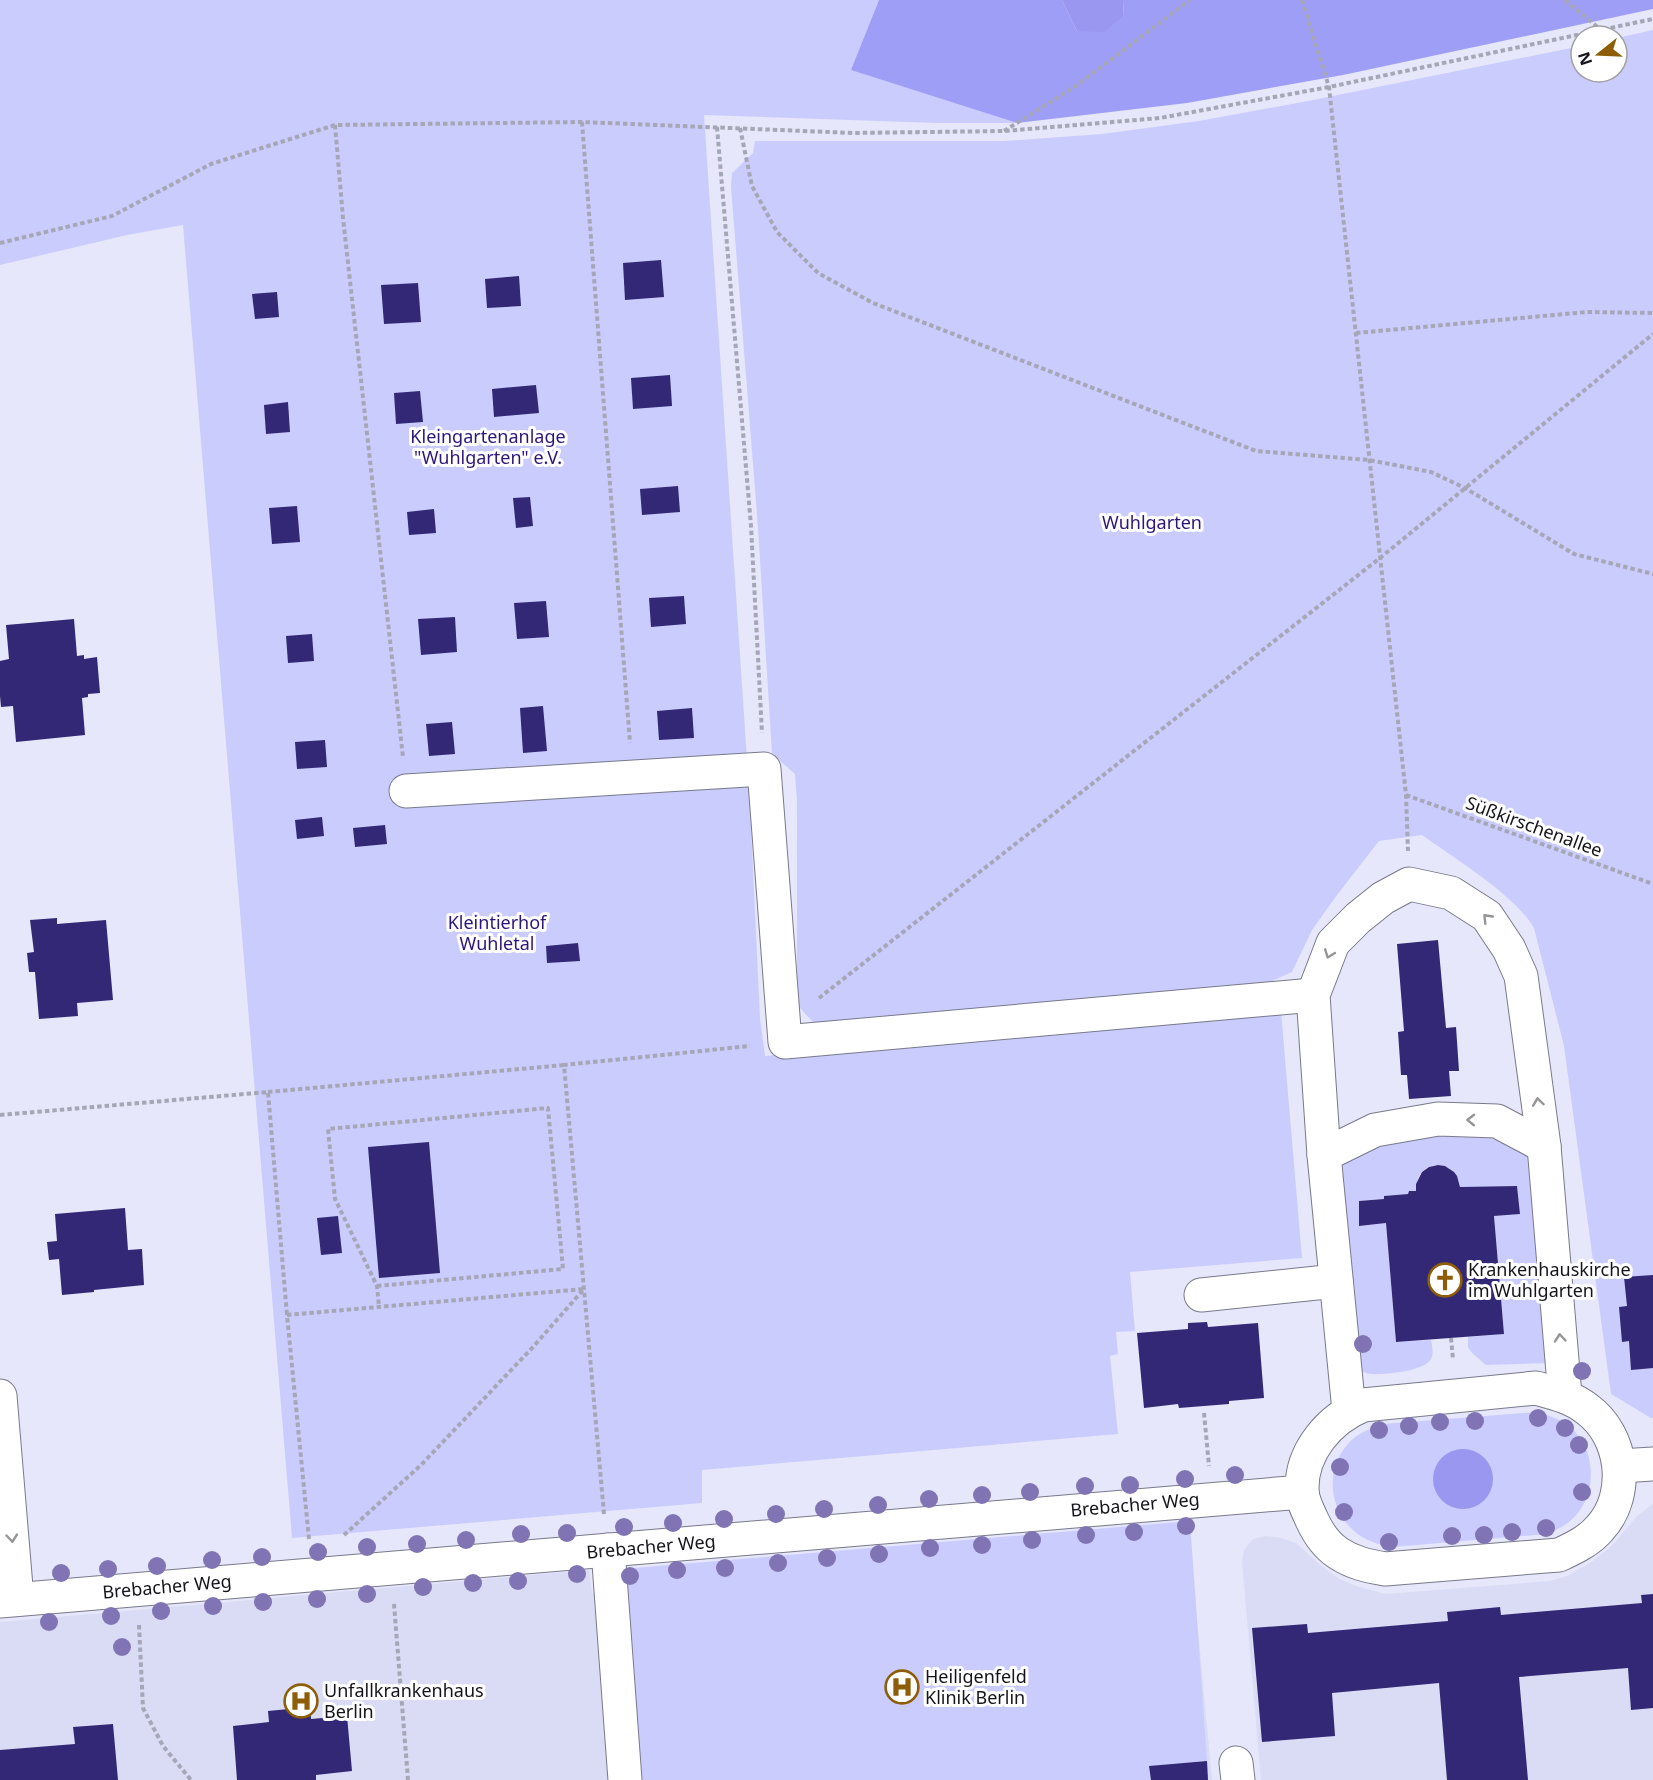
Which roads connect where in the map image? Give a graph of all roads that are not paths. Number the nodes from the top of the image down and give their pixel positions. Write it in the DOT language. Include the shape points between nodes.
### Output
graph roads {
  1 [pos="406,791"];
  2 [pos="1313,995"];
  3 [pos="1544,1146"];
  4 [pos="1324,1155"];
  5 [pos="1336,1281"];
  6 [pos="1201,1295"];
  7 [pos="0,1396"];
  8 [pos="1565,1396"];
  9 [pos="1349,1411"];
  10 [pos="1653,1464"];
  11 [pos="1620,1466"];
  12 [pos="1302,1491"];
  13 [pos="608,1550"];
  14 [pos="9,1600"];
  15 [pos="625,1780"];
  1 -- 2 [label="lane" via="764,769 785,1042"];
  3 -- 2 [label="lane, one-way" via="1521,976 1487,916 1451,893 1409,884 1383,898 1333,943"];
  2 -- 4 [label="lane"];
  3 -- 4 [label="lane, one-way" via="1497,1121 1438,1119 1375,1130"];
  8 -- 3 [label="lane, one-way"];
  4 -- 5 [label="lane"];
  5 -- 6 [label="lane"];
  5 -- 9 [label="lane"];
  7 -- 14 [label="lane, one-way"];
  8 -- 9 [label="lane" via="1536,1388 1363,1405"];
  8 -- 11 [label="lane" via="1588,1409 1605,1428"];
  9 -- 12 [label="lane" via="1321,1435 1308,1458"];
  10 -- 11 [label="lane"];
  11 -- 12 [label="lane" via="1614,1504 1602,1527 1582,1544 1558,1555 1385,1569 1359,1564 1336,1552 1318,1533"];
  12 -- 13 [label="lane, Brebacher Weg"];
  13 -- 14 [label="lane, Brebacher Weg"];
  13 -- 15 [label="lane"];
}
